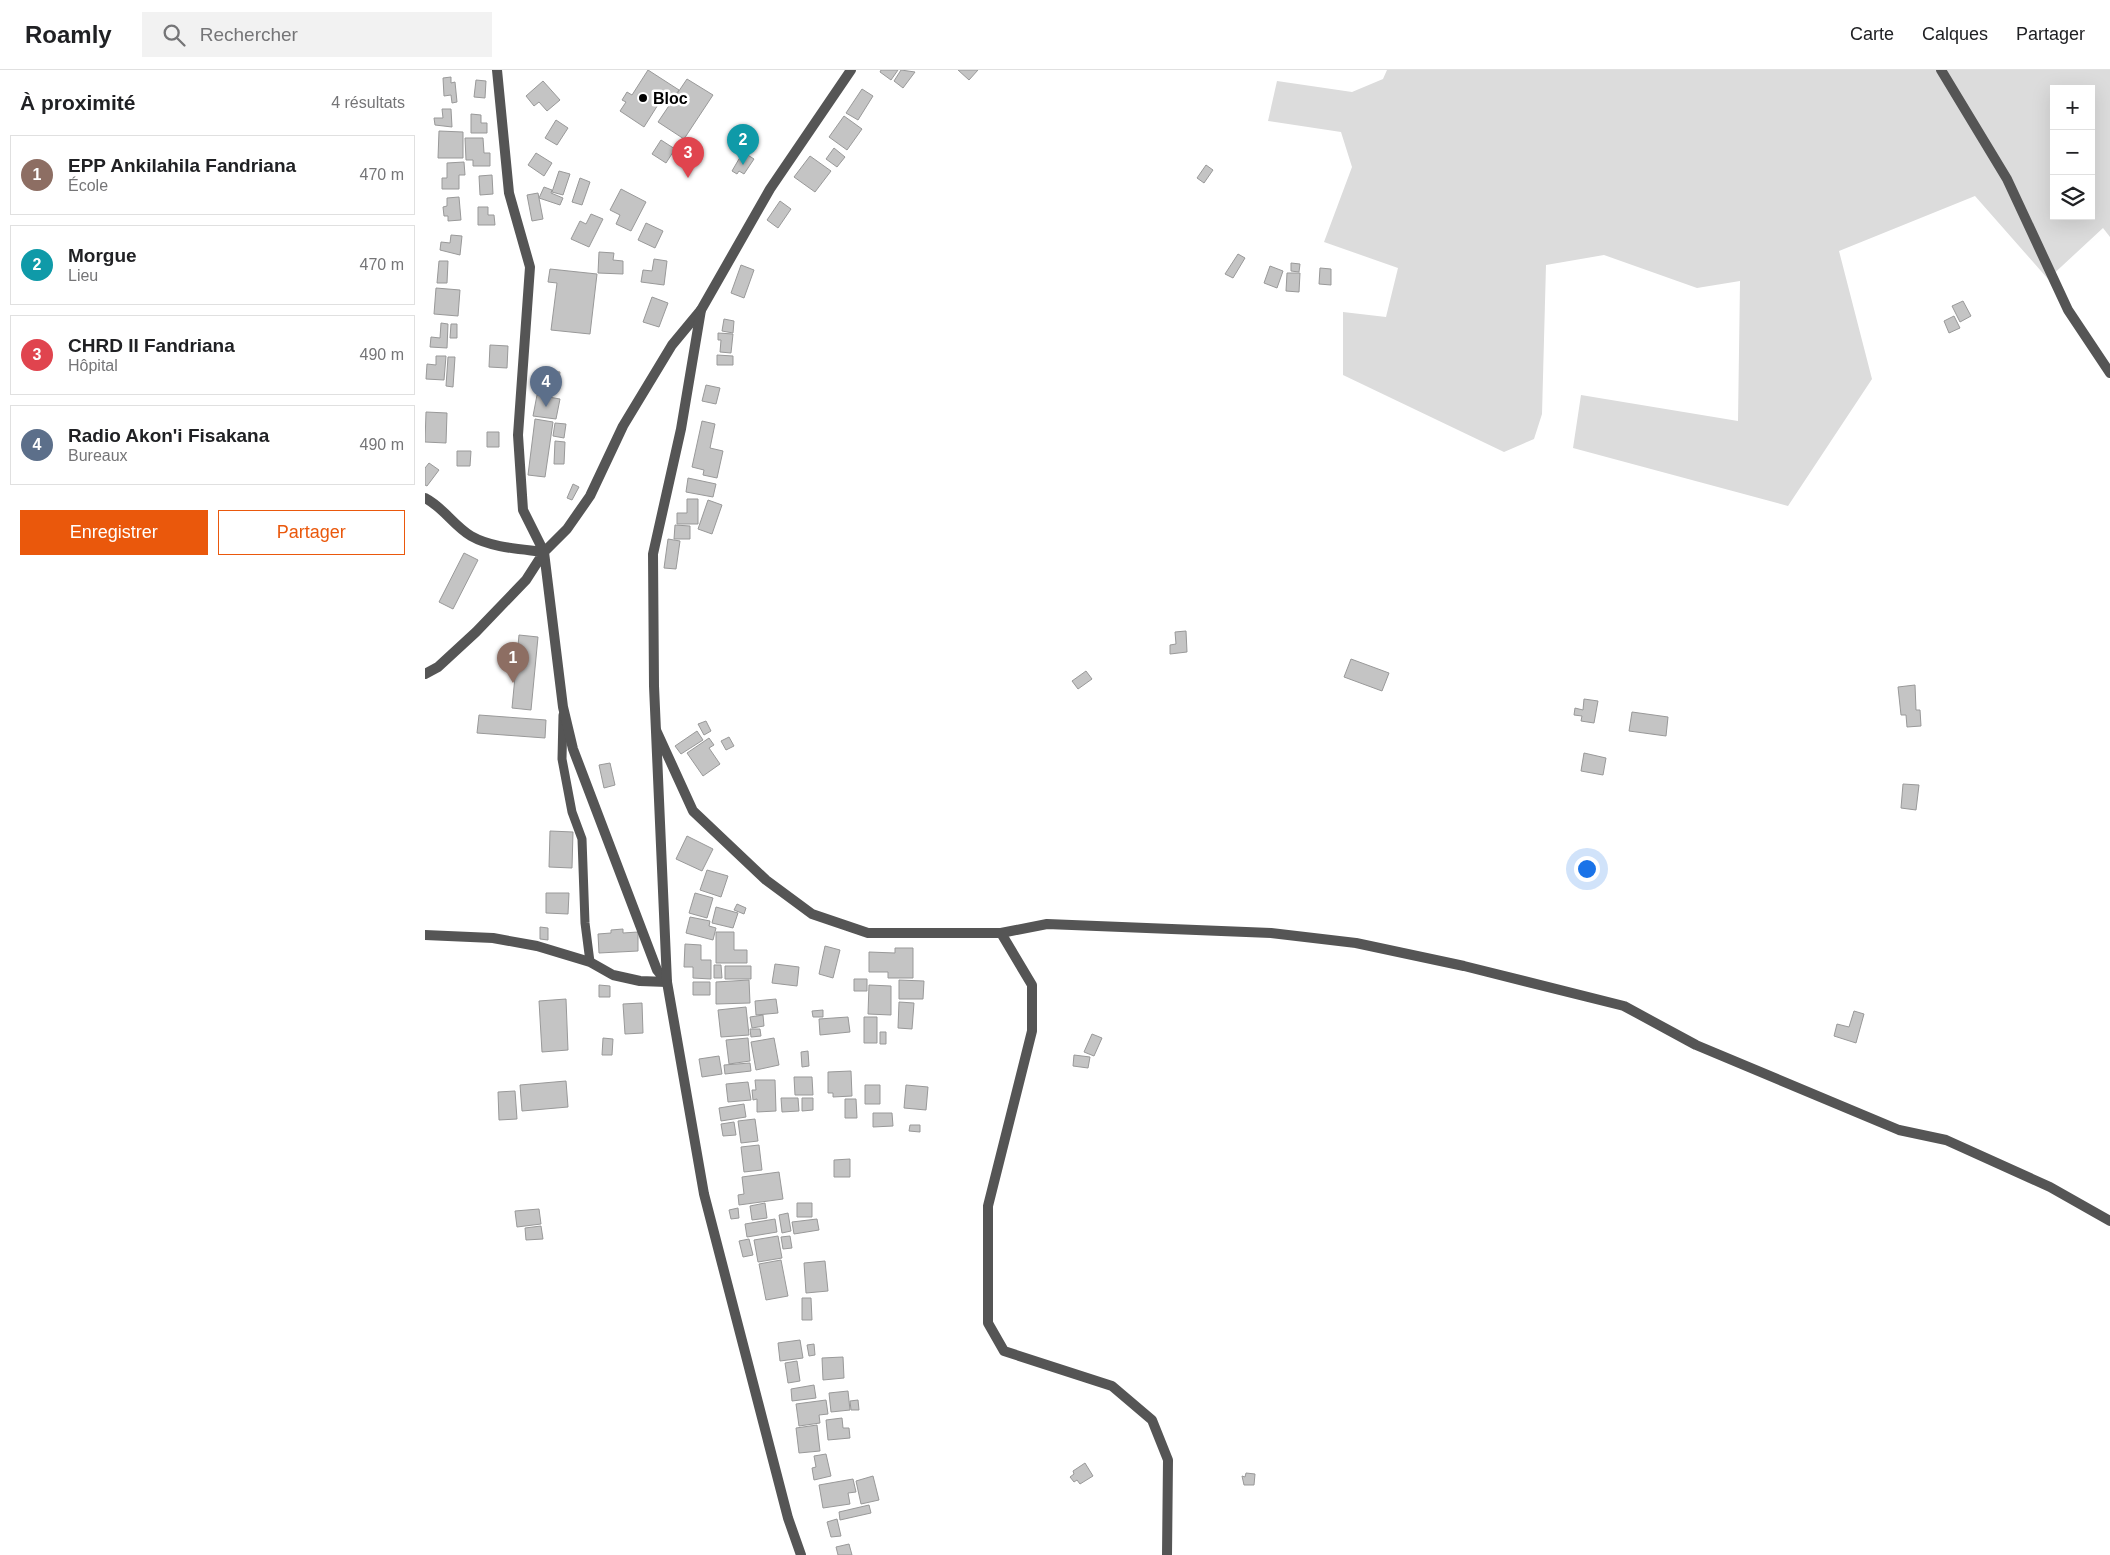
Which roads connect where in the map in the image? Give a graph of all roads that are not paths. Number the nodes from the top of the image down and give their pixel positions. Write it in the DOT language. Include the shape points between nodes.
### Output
graph roads {
  1 [pos="497,70"];
  2 [pos="851,70"];
  3 [pos="1941,70"];
  4 [pos="701,310"];
  5 [pos="2110,373"];
  6 [pos="425,498"];
  7 [pos="544,552"];
  8 [pos="425,674"];
  9 [pos="563,707"];
  10 [pos="656,730"];
  11 [pos="1001,933"];
  12 [pos="425,935"];
  13 [pos="589,962"];
  14 [pos="667,982"];
  15 [pos="2110,1221"];
  16 [pos="801,1555"];
  17 [pos="1167,1555"];
  1 -- 7 [label="street" via="509,193 529,267 518,435 523,510"];
  2 -- 4 [label="street" via="770,189"];
  3 -- 5 [label="street" via="2007,179 2068,310"];
  4 -- 7 [label="street" via="672,345 623,426 591,496 567,529"];
  4 -- 10 [label="street" via="681,429 653,554"];
  6 -- 7 [label="street" via="470,535 490,543"];
  7 -- 8 [label="street" via="526,580 476,632 438,667"];
  7 -- 9 [label="street"];
  9 -- 13 [label="lane" via="562,759 572,812 581,839"];
  9 -- 14 [label="street" via="573,748 657,970"];
  10 -- 11 [label="street" via="693,811 766,880 812,914 868,933"];
  10 -- 14 [label="street"];
  11 -- 15 [label="street" via="1047,924 1271,933 1346,942 1464,966 1624,1006 1696,1045 1899,1130 1947,1140 2049,1187"];
  11 -- 17 [label="street" via="1032,985 1032,1031 988,1206 988,1323 1004,1351 1112,1386 1152,1420 1168,1460"];
  12 -- 13 [label="street" via="493,938 537,946"];
  13 -- 14 [label="street" via="613,975"];
  14 -- 16 [label="street" via="704,1194 788,1518"];
}
